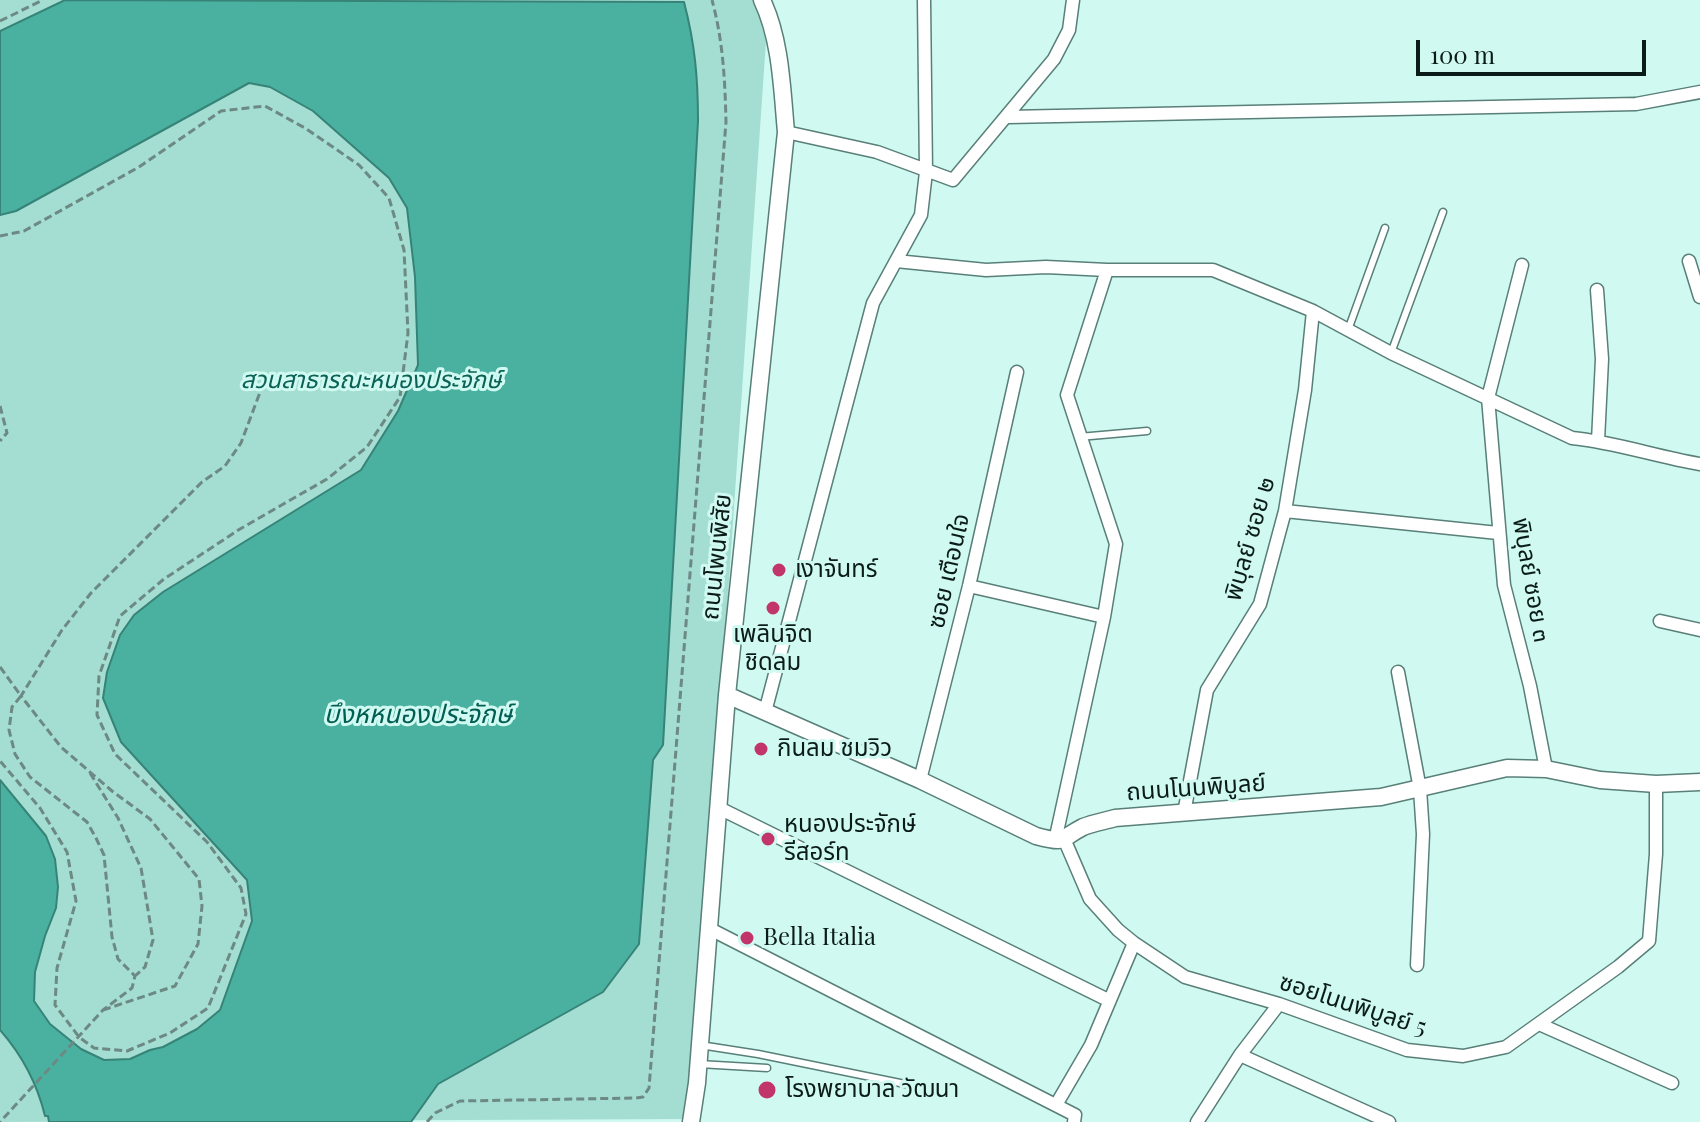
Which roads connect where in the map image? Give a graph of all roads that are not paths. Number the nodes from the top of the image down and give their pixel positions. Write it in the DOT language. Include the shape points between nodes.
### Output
graph roads {
  1 [pos="762,0"];
  2 [pos="924,0"];
  3 [pos="1073,0"];
  4 [pos="1700,92"];
  5 [pos="1008,117"];
  6 [pos="786,132"];
  7 [pos="926,172"];
  8 [pos="1443,212"];
  9 [pos="1385,228"];
  10 [pos="896,261"];
  11 [pos="1689,261"];
  12 [pos="1522,265"];
  13 [pos="1107,270"];
  14 [pos="1597,290"];
  15 [pos="1700,297"];
  16 [pos="1313,311"];
  17 [pos="1348,330"];
  18 [pos="1391,353"];
  19 [pos="1017,372"];
  20 [pos="1488,398"];
  21 [pos="1147,431"];
  22 [pos="1079,437"];
  23 [pos="1598,441"];
  24 [pos="1700,464"];
  25 [pos="1285,511"];
  26 [pos="1498,533"];
  27 [pos="969,586"];
  28 [pos="1104,617"];
  29 [pos="1660,621"];
  30 [pos="1700,630"];
  31 [pos="1398,672"];
  32 [pos="727,695"];
  33 [pos="765,712"];
  34 [pos="1546,769"];
  35 [pos="920,780"];
  36 [pos="1700,782"];
  37 [pos="1656,784"];
  38 [pos="1420,789"];
  39 [pos="719,808"];
  40 [pos="1184,813"];
  41 [pos="1060,841"];
  42 [pos="710,929"];
  43 [pos="1134,943"];
  44 [pos="1417,965"];
  45 [pos="1108,1000"];
  46 [pos="1279,1004"];
  47 [pos="1539,1024"];
  48 [pos="700,1045"];
  49 [pos="1240,1055"];
  50 [pos="699,1064"];
  51 [pos="767,1068"];
  52 [pos="1672,1083"];
  53 [pos="905,1084"];
  54 [pos="1056,1105"];
  55 [pos="1364,1117"];
  56 [pos="691,1122"];
  57 [pos="1074,1122"];
  58 [pos="1197,1122"];
  59 [pos="1389,1122"];
  1 -- 6 [label="street, ถนนโพนพิสัย" via="779,67"];
  2 -- 7 [label="street"];
  3 -- 5 [label="street" via="1069,30 1054,59"];
  4 -- 5 [label="street" via="1636,104"];
  5 -- 7 [label="street" via="953,180"];
  6 -- 7 [label="street" via="877,152"];
  6 -- 32 [label="street, ถนนโพนพิสัย"];
  7 -- 10 [label="street" via="921,215"];
  8 -- 18 [label="lane"];
  9 -- 17 [label="lane"];
  10 -- 13 [label="street" via="986,270"];
  10 -- 33 [label="street" via="873,303"];
  11 -- 15 [label="street"];
  12 -- 20 [label="street, พิบุลย์ ซอย ๓"];
  13 -- 16 [label="street" via="1213,270"];
  13 -- 22 [label="street" via="1067,395"];
  14 -- 23 [label="street" via="1602,359"];
  16 -- 17 [label="street"];
  16 -- 25 [label="street, พิบุลย์ ซอย ๒"];
  17 -- 18 [label="street"];
  18 -- 20 [label="street"];
  19 -- 27 [label="street, ซอย เตือนใจ"];
  20 -- 23 [label="street" via="1572,438"];
  20 -- 26 [label="street, พิบุลย์ ซอย ๓"];
  21 -- 22 [label="lane"];
  22 -- 28 [label="street" via="1116,544"];
  23 -- 24 [label="street"];
  25 -- 26 [label="street"];
  25 -- 40 [label="street, พิบุลย์ ซอย ๒" via="1260,604 1207,690"];
  26 -- 34 [label="street, พิบุลย์ ซอย ๓" via="1504,585"];
  27 -- 28 [label="street"];
  27 -- 35 [label="street, ซอย เตือนใจ"];
  28 -- 41 [label="street"];
  29 -- 30 [label="street"];
  31 -- 38 [label="street"];
  32 -- 33 [label="street"];
  32 -- 39 [label="street, ถนนโพนพิสัย"];
  33 -- 35 [label="street"];
  34 -- 37 [label="street, ถนนโนนพิบูลย์"];
  34 -- 38 [label="street, ถนนโนนพิบูลย์" via="1495,770"];
  35 -- 41 [label="street" via="1036,836"];
  36 -- 37 [label="street, ถนนโนนพิบูลย์"];
  37 -- 47 [label="street, ซอยโนนพิบูลย์ 5" via="1649,941"];
  38 -- 40 [label="street, ถนนโนนพิบูลย์" via="1381,797"];
  38 -- 44 [label="street" via="1423,848"];
  39 -- 42 [label="street, ถนนโพนพิสัย"];
  39 -- 45 [label="street"];
  40 -- 41 [label="street, ถนนโนนพิบูลย์" via="1115,818 1083,827"];
  41 -- 43 [label="street, ซอยโนนพิบูลย์ 5" via="1090,899"];
  42 -- 48 [label="street, ถนนโพนพิสัย"];
  42 -- 54 [label="street"];
  43 -- 45 [label="street"];
  43 -- 46 [label="street, ซอยโนนพิบูลย์ 5" via="1185,977"];
  45 -- 54 [label="street" via="1091,1045"];
  46 -- 47 [label="street, ซอยโนนพิบูลย์ 5" via="1407,1050 1463,1056 1506,1047"];
  46 -- 49 [label="street"];
  47 -- 52 [label="street"];
  48 -- 50 [label="street, ถนนโพนพิสัย"];
  48 -- 53 [label="lane"];
  49 -- 55 [label="street"];
  49 -- 58 [label="street"];
  50 -- 51 [label="lane"];
  50 -- 56 [label="street, ถนนโพนพิสัย"];
  54 -- 57 [label="street" via="1075,1115"];
  55 -- 59 [label="street"];
}
